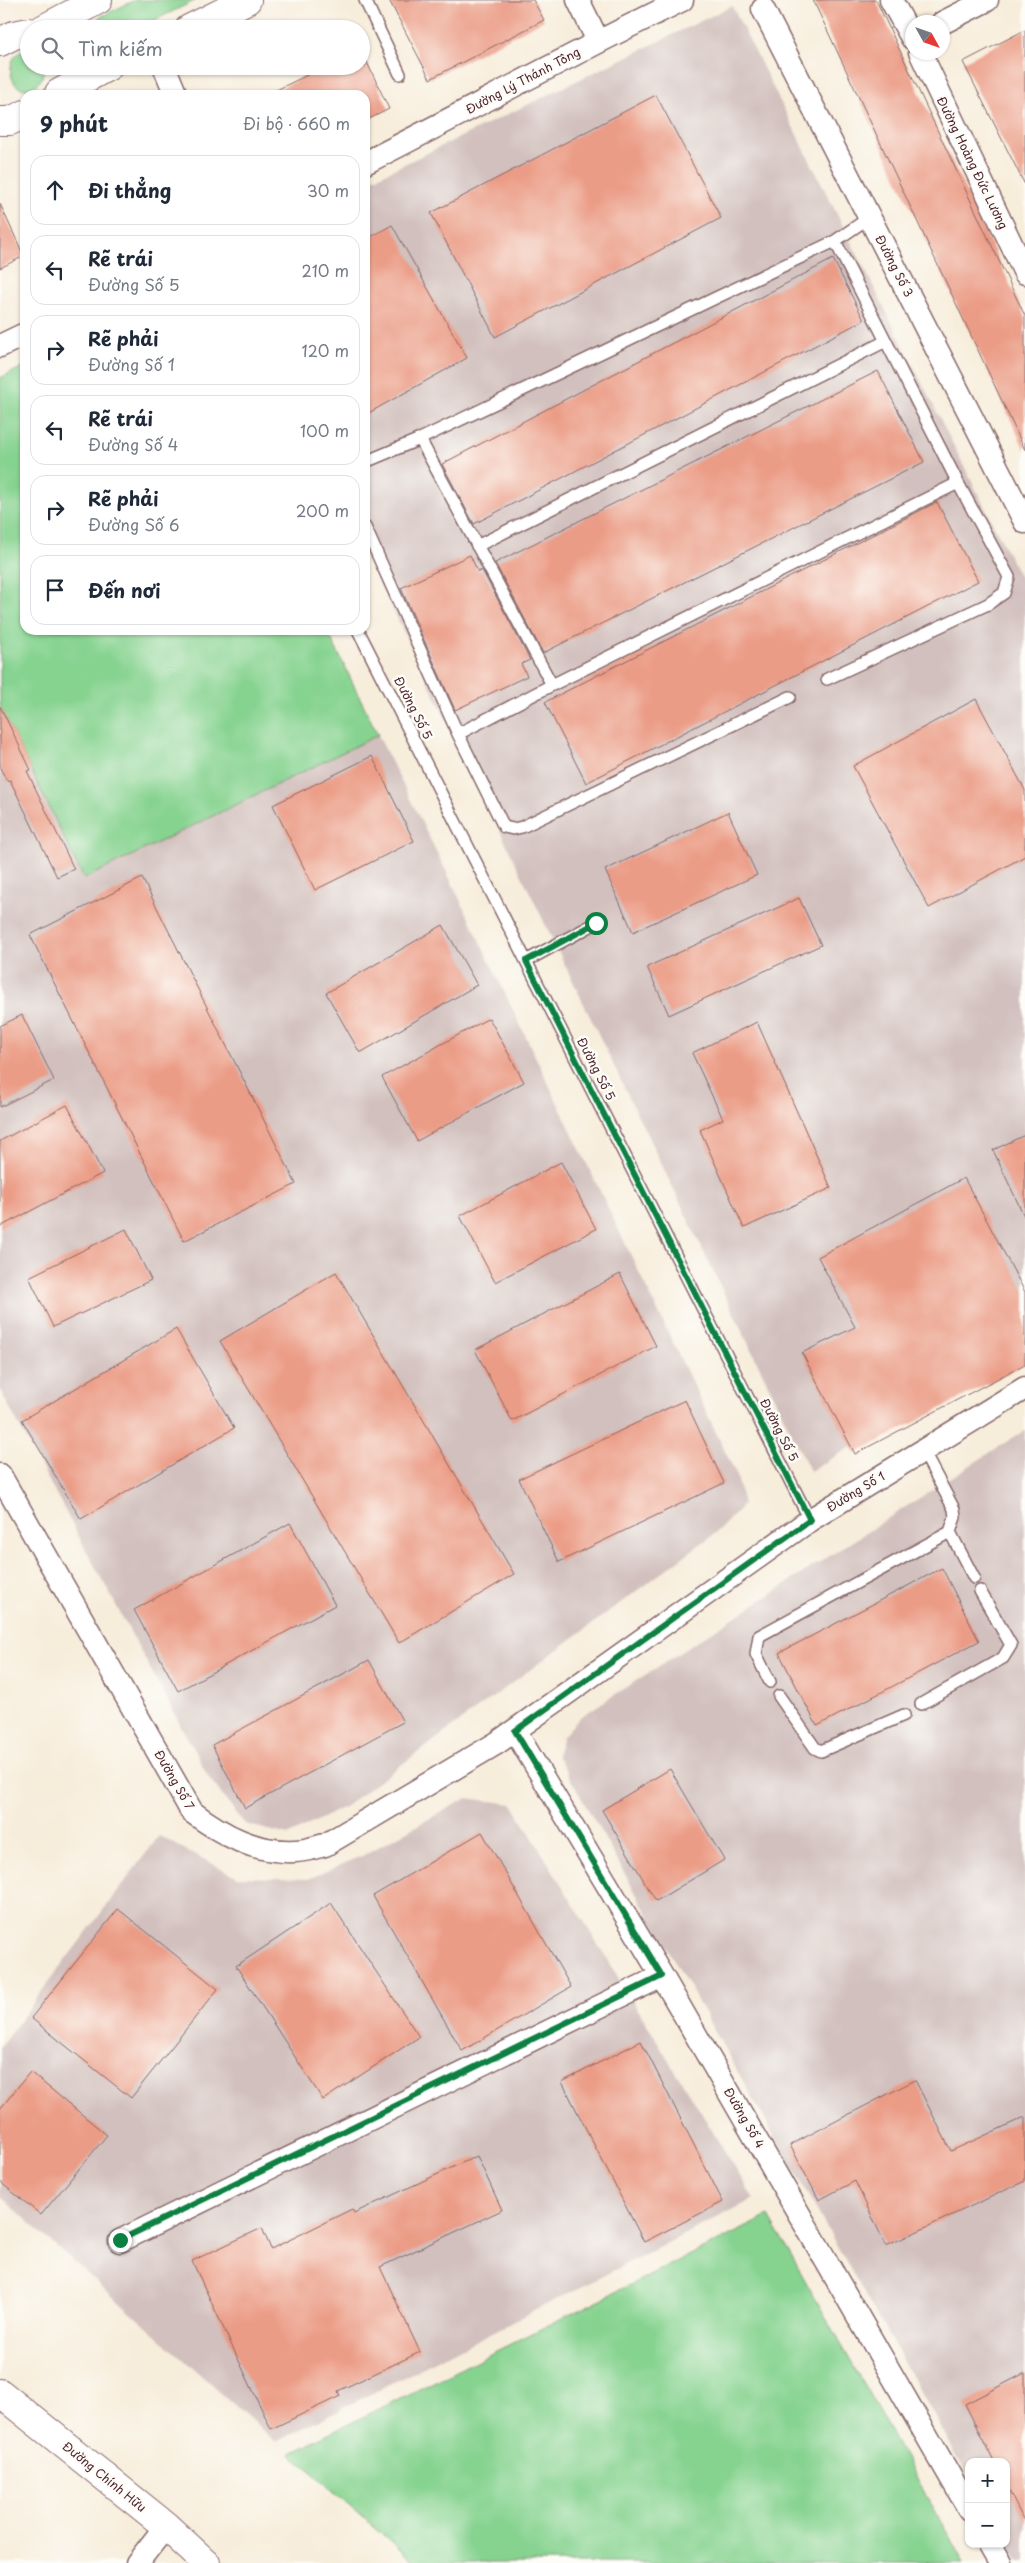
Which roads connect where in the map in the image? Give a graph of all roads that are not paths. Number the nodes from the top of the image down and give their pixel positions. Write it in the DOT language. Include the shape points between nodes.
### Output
graph roads {
  1 [pos="98,0"];
  2 [pos="247,0"];
  3 [pos="365,0"];
  4 [pos="578,0"];
  5 [pos="682,0"];
  6 [pos="891,0"];
  7 [pos="987,0"];
  8 [pos="764,9"];
  9 [pos="950,19"];
  10 [pos="60,20"];
  11 [pos="207,20"];
  12 [pos="905,25"];
  13 [pos="20,34"];
  14 [pos="598,41"];
  15 [pos="0,42"];
  16 [pos="924,60"];
  17 [pos="400,74"];
  18 [pos="66,75"];
  19 [pos="93,75"];
  20 [pos="168,75"];
  21 [pos="61,90"];
  22 [pos="66,90"];
  23 [pos="174,90"];
  24 [pos="20,116"];
  25 [pos="0,121"];
  26 [pos="370,160"];
  27 [pos="870,217"];
  28 [pos="835,241"];
  29 [pos="1025,273"];
  30 [pos="20,336"];
  31 [pos="886,341"];
  32 [pos="0,346"];
  33 [pos="420,439"];
  34 [pos="370,460"];
  35 [pos="958,483"];
  36 [pos="1025,522"];
  37 [pos="370,538"];
  38 [pos="477,546"];
  39 [pos="361,635"];
  40 [pos="827,679"];
  41 [pos="552,685"];
  42 [pos="790,696"];
  43 [pos="458,734"];
  44 [pos="596,923"];
  45 [pos="526,961"];
  46 [pos="1025,1388"];
  47 [pos="923,1451"];
  48 [pos="0,1475"];
  49 [pos="810,1520"];
  50 [pos="950,1532"];
  51 [pos="974,1578"];
  52 [pos="980,1591"];
  53 [pos="770,1682"];
  54 [pos="779,1696"];
  55 [pos="921,1704"];
  56 [pos="904,1715"];
  57 [pos="506,1737"];
  58 [pos="662,1976"];
  59 [pos="120,2240"];
  60 [pos="0,2394"];
  61 [pos="966,2503"];
  62 [pos="166,2526"];
  63 [pos="991,2548"];
  64 [pos="137,2563"];
  65 [pos="206,2563"];
  66 [pos="1000,2563"];
  1 -- 10 [label="main road"];
  2 -- 11 [label="main road"];
  3 -- 17 [label="lane"];
  4 -- 14 [label="street"];
  5 -- 14 [label="street, Đường Lý Thánh Tông"];
  6 -- 12 [label="street"];
  7 -- 9 [label="street"];
  8 -- 27 [label="street, Đường Số 3"];
  13 -- 15 [label="main road"];
  14 -- 26 [label="street, Đường Lý Thánh Tông"];
  16 -- 29 [label="street, Đường Hoàng Đức Lương"];
  18 -- 21 [label="main road"];
  19 -- 22 [label="main road"];
  20 -- 23 [label="street"];
  24 -- 25 [label="main road"];
  27 -- 28 [label="lane"];
  27 -- 36 [label="street, Đường Số 3"];
  28 -- 31 [label="lane"];
  28 -- 33 [label="lane"];
  30 -- 32 [label="street"];
  31 -- 35 [label="lane"];
  31 -- 38 [label="lane"];
  33 -- 34 [label="lane"];
  33 -- 38 [label="lane"];
  35 -- 40 [label="lane" via="1009,577 1004,592 988,604"];
  35 -- 41 [label="lane"];
  37 -- 43 [label="lane"];
  38 -- 41 [label="lane"];
  39 -- 45 [label="lane, Đường Số 5"];
  41 -- 43 [label="lane"];
  42 -- 43 [label="lane" via="513,829 504,827"];
  44 -- 45 [label="lane"];
  45 -- 49 [label="lane, Đường Số 5"];
  46 -- 47 [label="street, Đường Số 1"];
  47 -- 49 [label="street, Đường Số 1"];
  47 -- 50 [label="lane" via="954,1508"];
  48 -- 57 [label="street, Đường Số 7" via="192,1812 218,1832 251,1846 295,1851 325,1845"];
  49 -- 57 [label="street, Đường Số 1"];
  50 -- 51 [label="lane"];
  50 -- 53 [label="lane" via="759,1636 756,1654"];
  52 -- 55 [label="lane" via="1011,1645 1009,1652 1004,1658"];
  54 -- 56 [label="lane" via="815,1748 821,1751"];
  57 -- 58 [label="street, Đường Số 4"];
  58 -- 59 [label="street"];
  58 -- 61 [label="street, Đường Số 4"];
  60 -- 62 [label="main road, Đường Chính Hữu"];
  62 -- 64 [label="street"];
  62 -- 65 [label="main road, Đường Chính Hữu"];
  63 -- 66 [label="street"];
}
